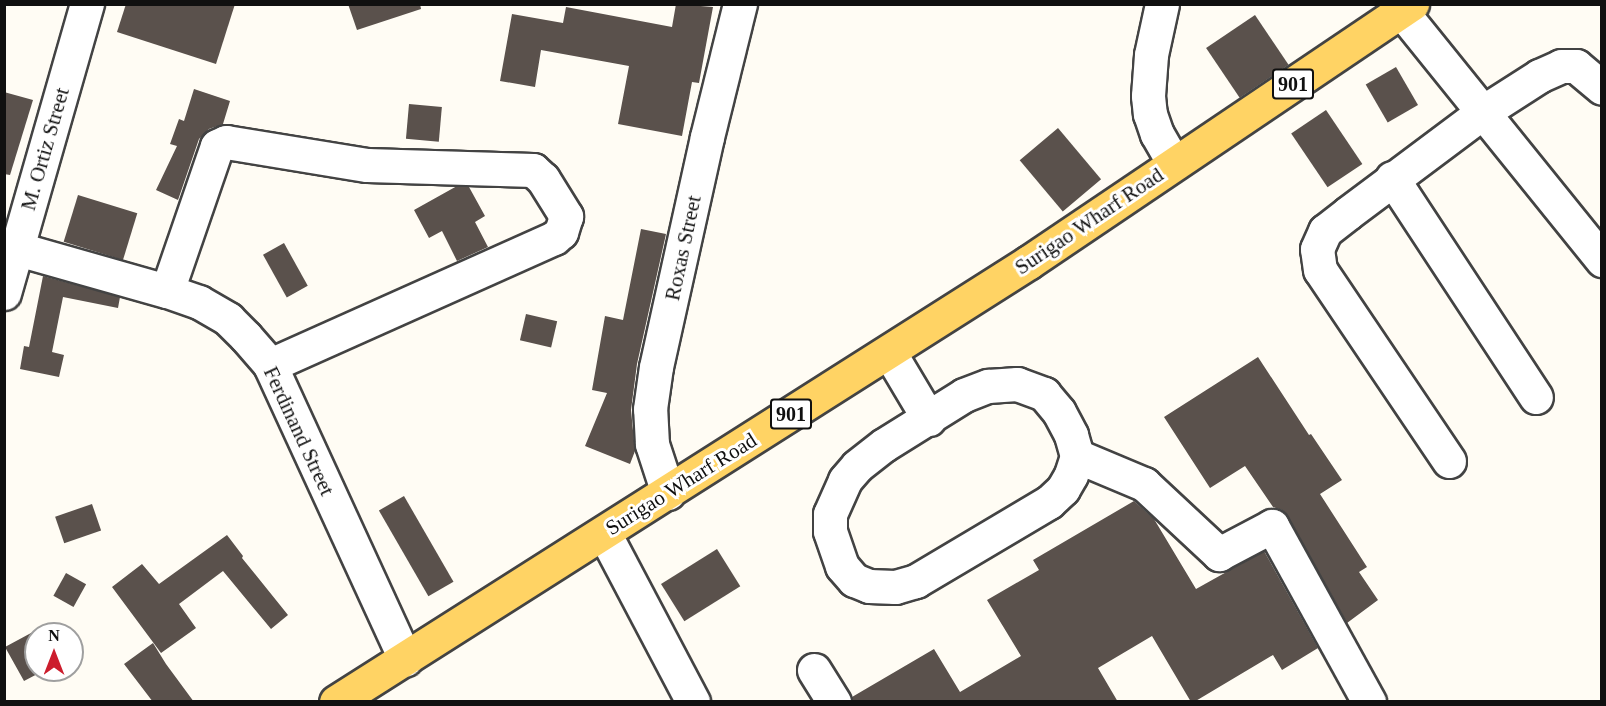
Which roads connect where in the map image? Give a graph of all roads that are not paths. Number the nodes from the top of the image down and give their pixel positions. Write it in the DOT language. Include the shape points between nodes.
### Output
graph roads {
  1 [pos="87,4"];
  2 [pos="740,4"];
  3 [pos="1162,4"];
  4 [pos="1407,8"];
  5 [pos="1602,88"];
  6 [pos="1484,112"];
  7 [pos="1174,163"];
  8 [pos="1392,178"];
  9 [pos="10,247"];
  10 [pos="1602,260"];
  11 [pos="167,291"];
  12 [pos="4,293"];
  13 [pos="889,352"];
  14 [pos="270,365"];
  15 [pos="1536,397"];
  16 [pos="929,419"];
  17 [pos="1077,456"];
  18 [pos="1449,461"];
  19 [pos="668,493"];
  20 [pos="604,533"];
  21 [pos="405,659"];
  22 [pos="814,670"];
  23 [pos="336,702"];
  24 [pos="693,702"];
  25 [pos="834,702"];
  26 [pos="1369,702"];
  1 -- 9 [label="street, M. Ortiz Street"];
  2 -- 19 [label="street, Roxas Street" via="707,137 652,398 652,444"];
  3 -- 7 [label="street" via="1151,55 1148,96 1157,134"];
  4 -- 6 [label="street"];
  4 -- 7 [label="main road, 901"];
  5 -- 6 [label="street" via="1576,66 1560,66"];
  6 -- 8 [label="street"];
  6 -- 10 [label="street"];
  7 -- 13 [label="main road, Surigao Wharf Road / 901"];
  8 -- 15 [label="street"];
  8 -- 18 [label="street" via="1325,231 1317,249 1320,270"];
  9 -- 11 [label="street, Ferdinand Street"];
  9 -- 12 [label="street, M. Ortiz Street"];
  11 -- 14 [label="street, Ferdinand Street" via="199,302 228,319"];
  11 -- 14 [label="street" via="217,147 226,142 367,165 533,170 566,216 561,232 554,238"];
  13 -- 16 [label="street"];
  13 -- 19 [label="main road, Surigao Wharf Road / 901"];
  14 -- 21 [label="street, Ferdinand Street"];
  16 -- 17 [label="street" via="964,395 988,386 1017,384 1044,394 1059,412"];
  16 -- 17 [label="street" via="857,466 836,497 830,514 833,546 854,580 869,586 895,587 916,581 1049,502 1063,489"];
  17 -- 26 [label="street" via="1144,484 1219,554 1272,526"];
  19 -- 20 [label="main road, Surigao Wharf Road / 901"];
  20 -- 21 [label="main road, Surigao Wharf Road / 901"];
  20 -- 24 [label="street"];
  21 -- 23 [label="main road, Surigao Wharf Road / 901"];
  22 -- 25 [label="street"];
}
